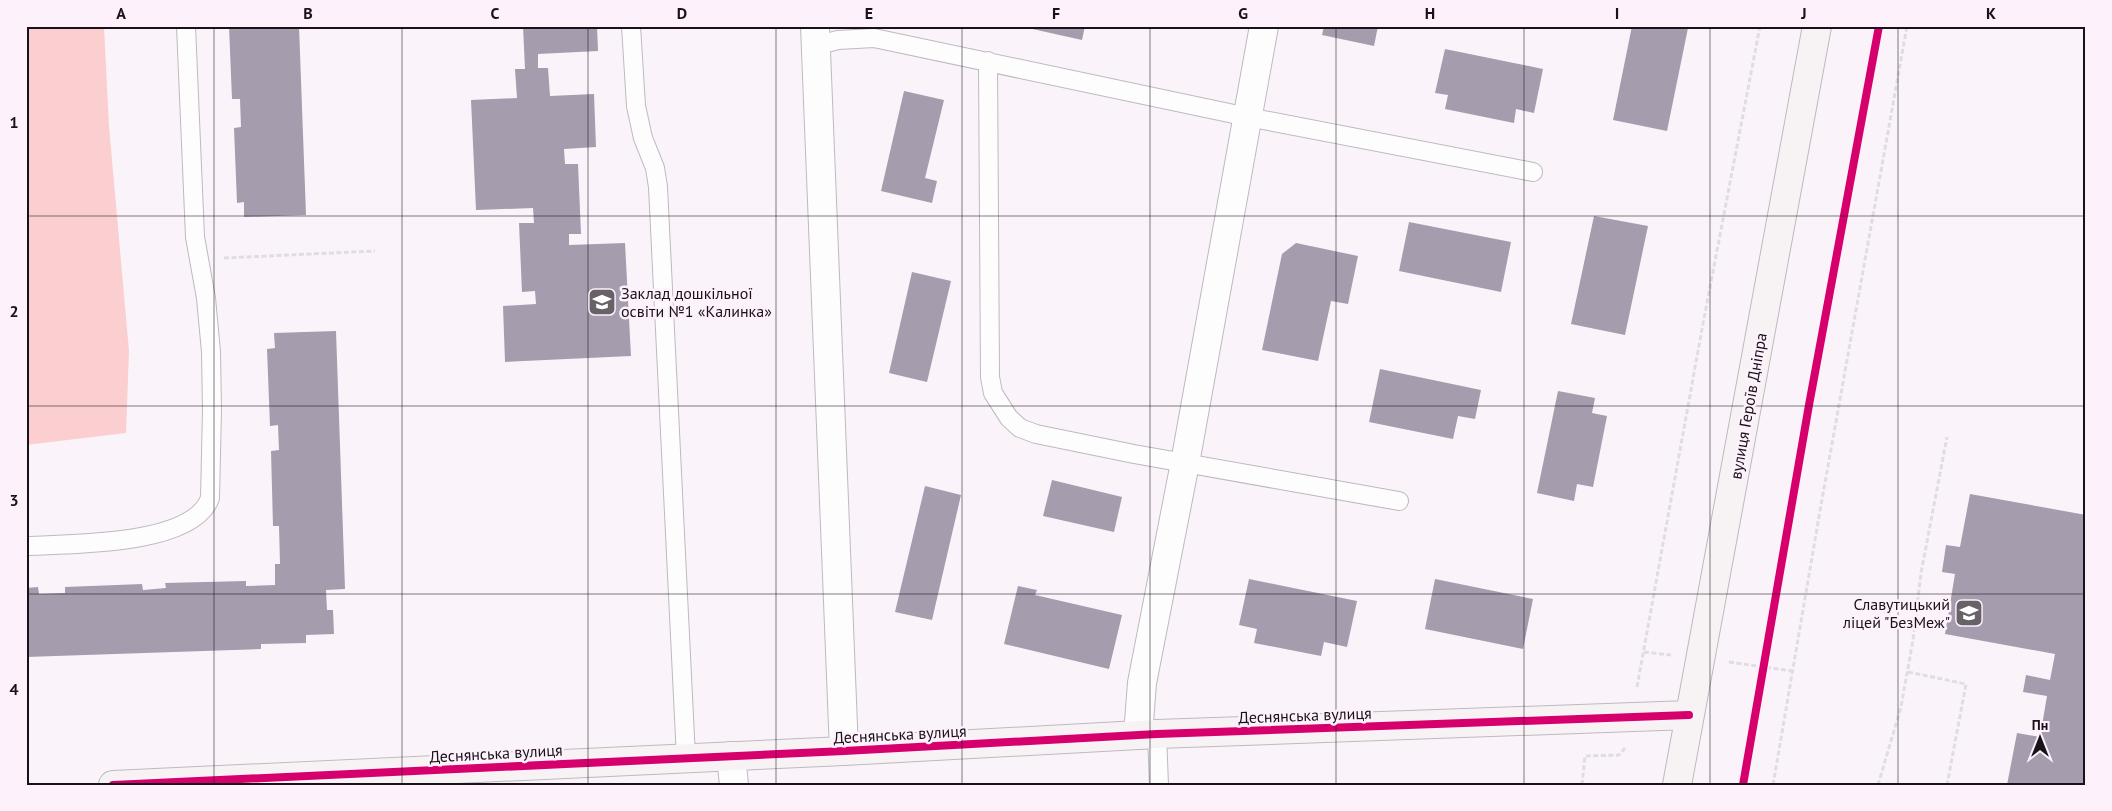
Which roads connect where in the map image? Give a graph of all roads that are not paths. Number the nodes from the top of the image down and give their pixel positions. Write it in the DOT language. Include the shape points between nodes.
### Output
graph roads {
  1 [pos="186,26"];
  2 [pos="632,26"];
  3 [pos="1264,26"];
  4 [pos="1817,26"];
  5 [pos="815,36"];
  6 [pos="988,61"];
  7 [pos="1248,117"];
  8 [pos="1533,172"];
  9 [pos="1185,463"];
  10 [pos="1400,501"];
  11 [pos="26,546"];
  12 [pos="1689,715"];
  13 [pos="1148,734"];
  14 [pos="844,751"];
  15 [pos="731,756"];
  16 [pos="686,758"];
  17 [pos="229,782"];
  18 [pos="113,785"];
  19 [pos="734,785"];
  20 [pos="1159,785"];
  21 [pos="1677,785"];
  1 -- 11 [label="lane" via="193,204 211,352 211,486 206,507 197,517 181,526 148,536"];
  2 -- 16 [label="lane" via="638,115 658,187"];
  3 -- 7 [label="street"];
  4 -- 12 [label="street, вулиця Героїв Дніпра"];
  5 -- 6 [label="lane" via="838,40 874,38"];
  5 -- 14 [label="street"];
  6 -- 7 [label="lane"];
  6 -- 9 [label="lane" via="990,377 993,393 1008,418 1020,428 1036,434"];
  7 -- 8 [label="lane"];
  7 -- 9 [label="street"];
  9 -- 10 [label="lane"];
  9 -- 13 [label="street" via="1142,683"];
  12 -- 13 [label="street, Деснянська вулиця"];
  12 -- 21 [label="street, вулиця Героїв Дніпра"];
  13 -- 14 [label="street, Деснянська вулиця"];
  13 -- 20 [label="lane"];
  14 -- 15 [label="street, Деснянська вулиця"];
  15 -- 16 [label="street, Деснянська вулиця"];
  15 -- 19 [label="street"];
  16 -- 17 [label="street, Деснянська вулиця"];
  17 -- 18 [label="street, Деснянська вулиця"];
}
